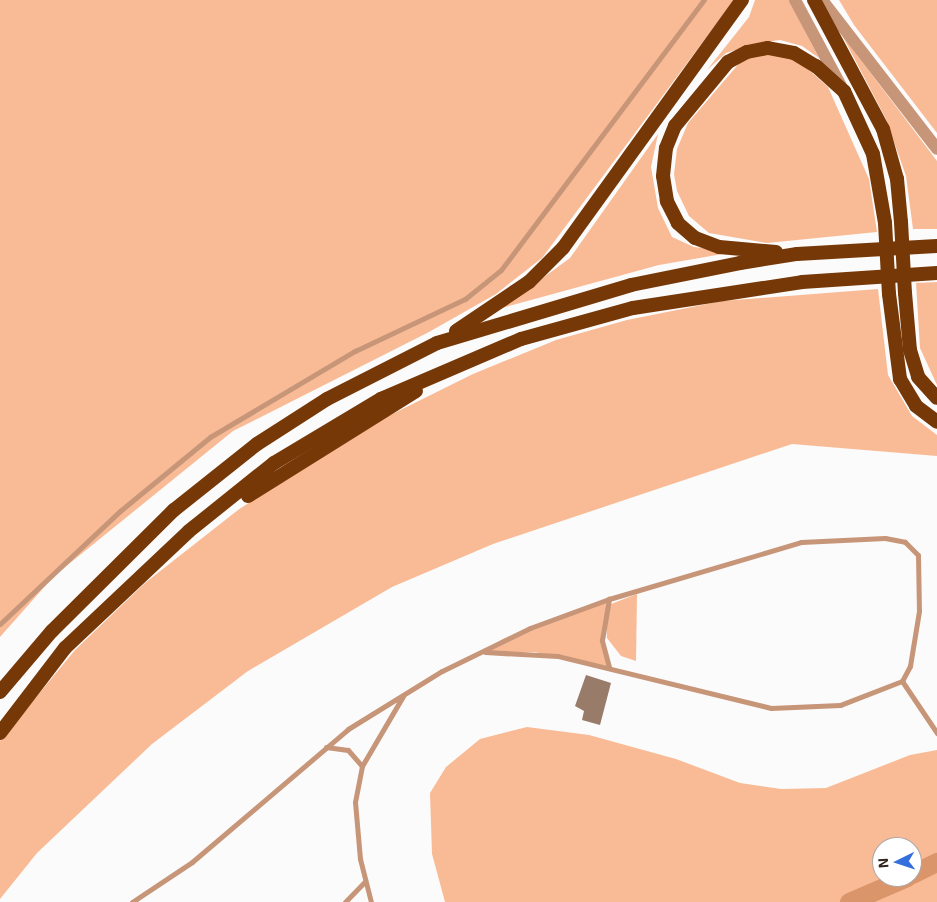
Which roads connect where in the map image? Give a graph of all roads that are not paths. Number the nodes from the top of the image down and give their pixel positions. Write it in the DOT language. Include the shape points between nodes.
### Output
graph roads {
  1 [pos="704,0"];
  2 [pos="742,0"];
  3 [pos="795,0"];
  4 [pos="814,0"];
  5 [pos="822,0"];
  6 [pos="844,91"];
  7 [pos="937,149"];
  8 [pos="937,246"];
  9 [pos="797,254"];
  10 [pos="937,273"];
  11 [pos="437,343"];
  12 [pos="937,398"];
  13 [pos="937,422"];
  14 [pos="609,599"];
  15 [pos="0,624"];
  16 [pos="485,652"];
  17 [pos="609,667"];
  18 [pos="902,681"];
  19 [pos="0,692"];
  20 [pos="405,694"];
  21 [pos="0,733"];
  22 [pos="937,733"];
  23 [pos="326,747"];
  24 [pos="362,766"];
  25 [pos="365,882"];
  26 [pos="132,902"];
  27 [pos="345,902"];
  28 [pos="371,902"];
  1 -- 15 [label="lane" via="501,270 465,299 355,351 210,437 120,511"];
  2 -- 11 [label="highway" via="562,248 529,282"];
  3 -- 6 [label="street"];
  4 -- 12 [label="highway, bridge" via="883,129 897,179 910,350 918,377"];
  5 -- 7 [label="street"];
  6 -- 9 [label="highway" via="816,66 794,53 768,48 747,52 728,62 709,82 675,126 666,148 668,201 678,223 695,238 719,247"];
  6 -- 13 [label="highway, bridge" via="873,154 885,224 889,294 900,379 916,406"];
  8 -- 9 [label="highway"];
  9 -- 11 [label="highway" via="631,285"];
  10 -- 21 [label="highway" via="802,282 633,308 521,339 472,358 272,478 148,569 65,648"];
  11 -- 19 [label="highway" via="328,399 257,444 181,504 52,631"];
  14 -- 16 [label="lane" via="549,619"];
  14 -- 17 [label="lane" via="602,640"];
  14 -- 18 [label="lane" via="802,542 858,536 905,542 918,554 919,577 914,644"];
  16 -- 17 [label="lane" via="535,652"];
  16 -- 20 [label="lane"];
  17 -- 18 [label="lane" via="771,708 840,705"];
  18 -- 22 [label="lane"];
  20 -- 23 [label="lane"];
  20 -- 24 [label="lane"];
  23 -- 24 [label="lane" via="348,750"];
  23 -- 26 [label="lane" via="192,862"];
  24 -- 25 [label="lane" via="355,828"];
  25 -- 27 [label="lane"];
  25 -- 28 [label="lane"];
}
